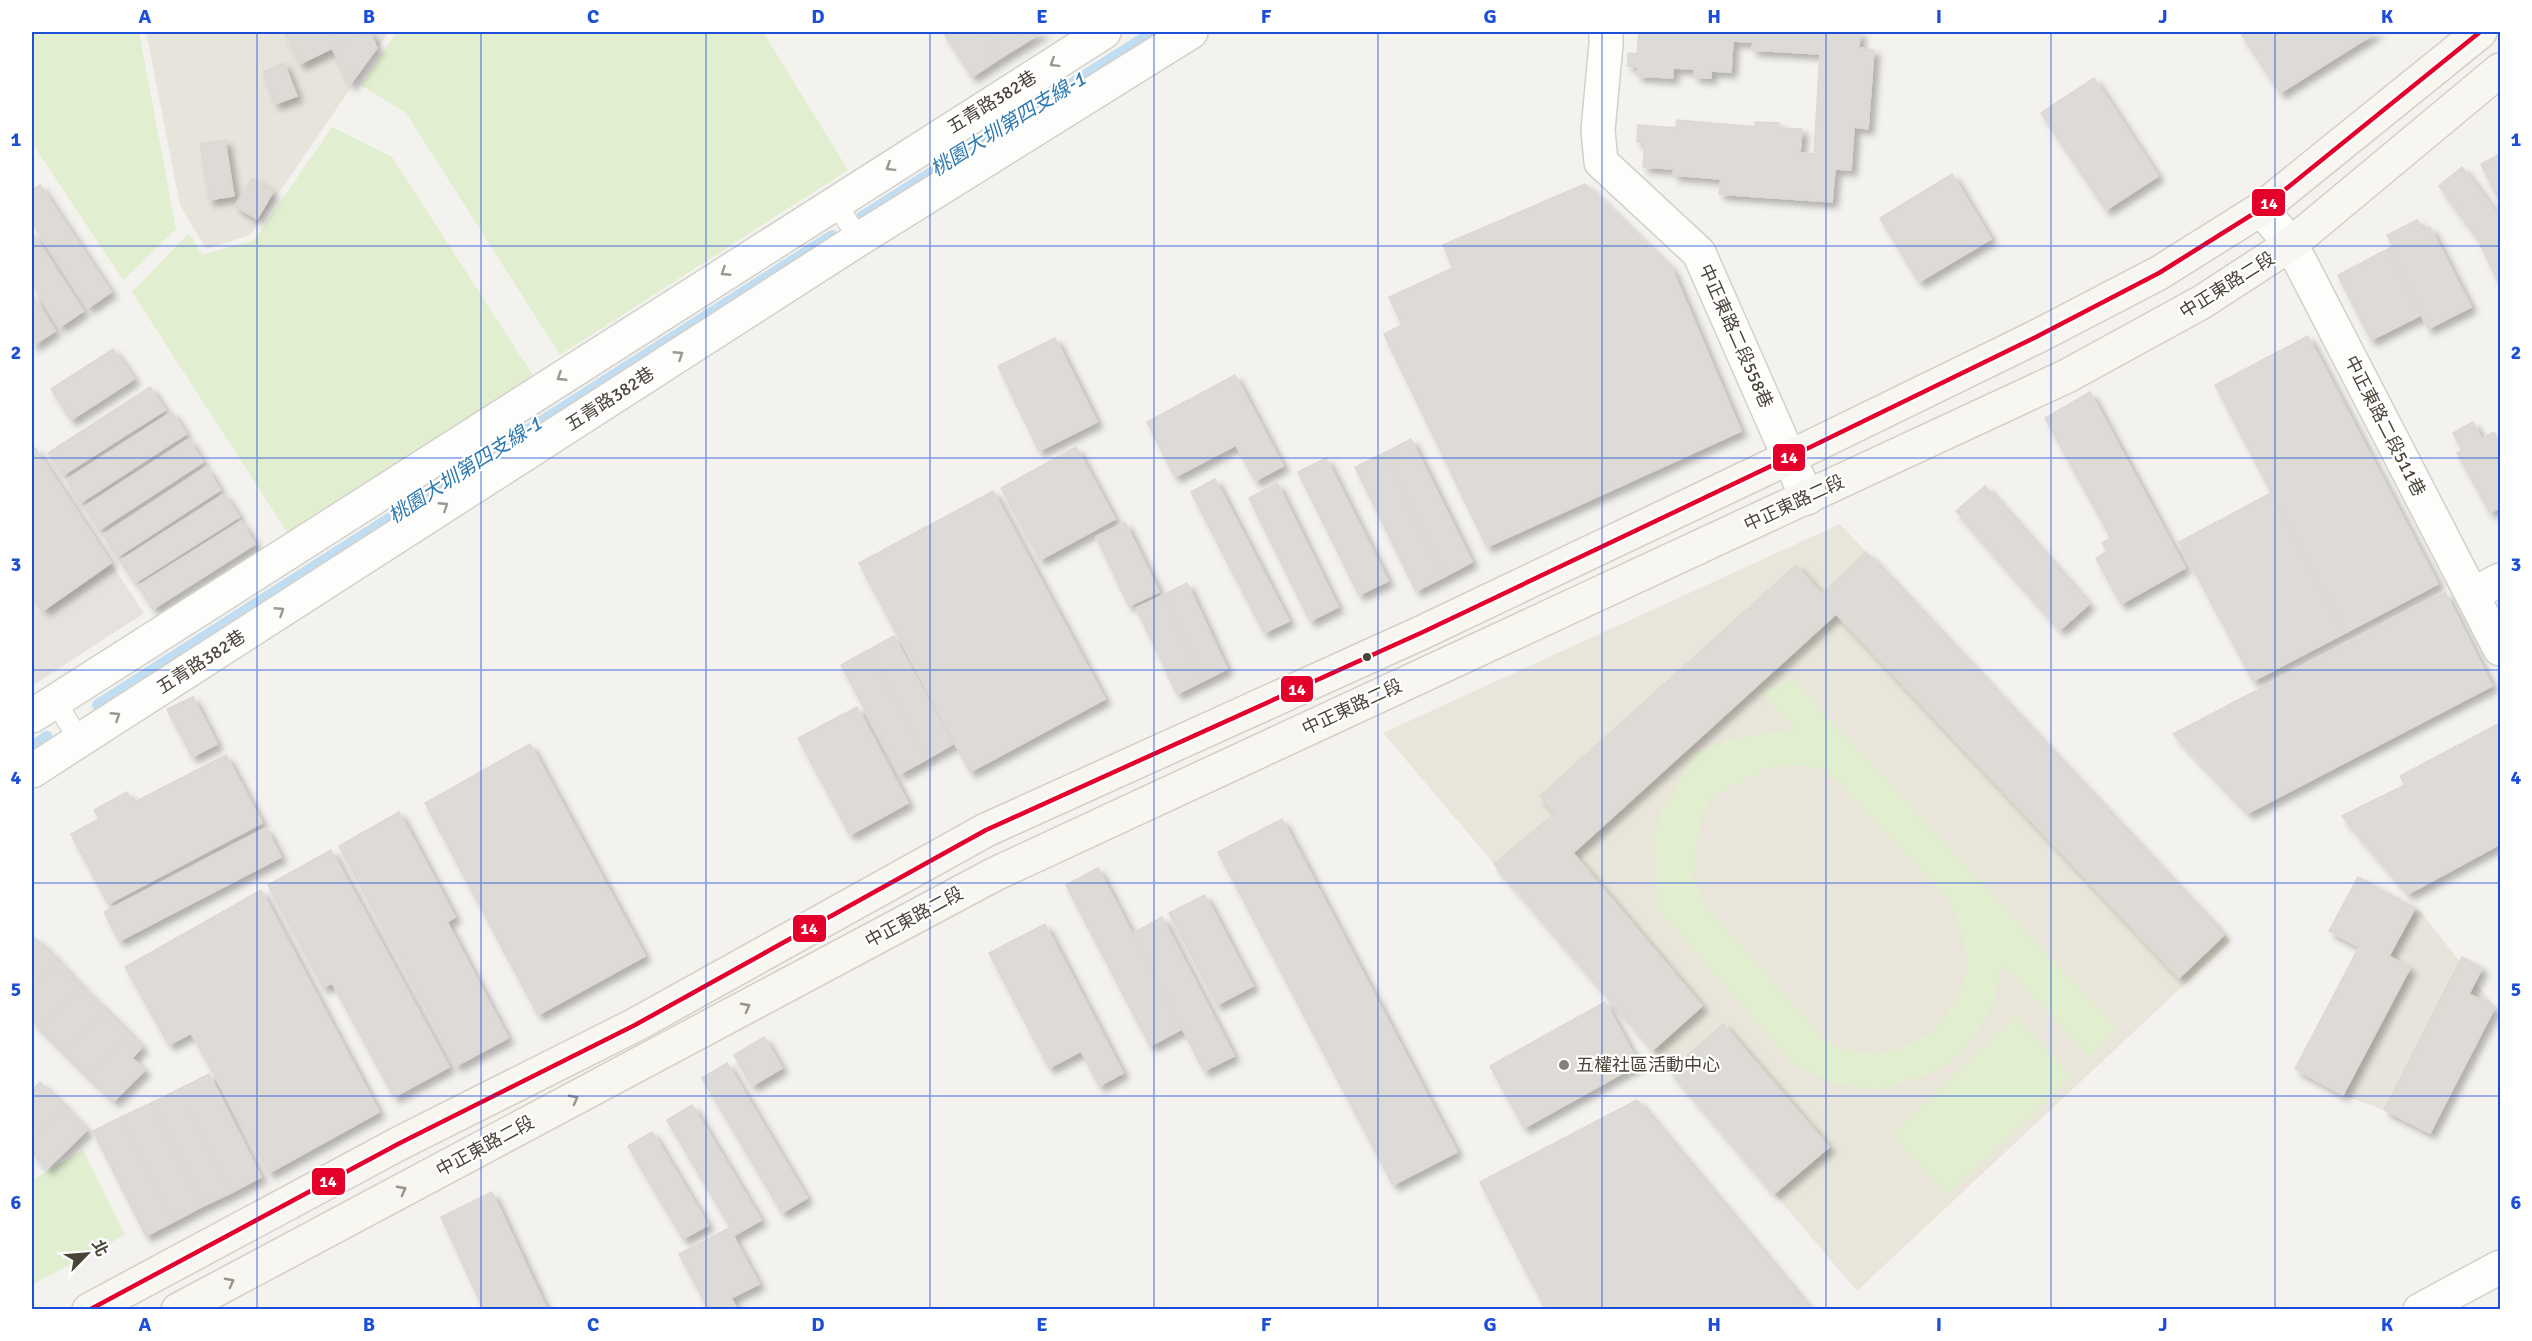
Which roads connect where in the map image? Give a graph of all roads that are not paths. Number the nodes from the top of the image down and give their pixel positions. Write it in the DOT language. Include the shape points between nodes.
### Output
graph roads {
  1 [pos="1104,32"];
  2 [pos="1191,32"];
  3 [pos="1605,32"];
  4 [pos="2480,32"];
  5 [pos="2500,70"];
  6 [pos="835,202"];
  7 [pos="2261,209"];
  8 [pos="859,239"];
  9 [pos="2291,244"];
  10 [pos="1790,458"];
  11 [pos="1807,498"];
  12 [pos="2487,587"];
  13 [pos="2500,649"];
  14 [pos="43,708"];
  15 [pos="79,740"];
  16 [pos="32,771"];
  17 [pos="2500,1267"];
  18 [pos="88,1310"];
  19 [pos="178,1310"];
  20 [pos="2420,1310"];
  1 -- 6 [label="street, 五青路382巷, one-way"];
  2 -- 8 [label="street, 五青路382巷"];
  3 -- 10 [label="street, 中正東路二段558巷" via="1598,130 1601,162 1699,253"];
  4 -- 7 [label="main road"];
  5 -- 9 [label="main road, 中正東路二段"];
  6 -- 8 [label="lane"];
  6 -- 14 [label="street, 五青路382巷, one-way"];
  7 -- 9 [label="street, 中正東路二段511巷"];
  7 -- 10 [label="main road" via="2149,279"];
  15 -- 8 [label="street, 五青路382巷, one-way"];
  9 -- 11 [label="main road, 中正東路二段" via="2202,302 2067,376"];
  9 -- 12 [label="street, 中正東路二段511巷"];
  10 -- 11 [label="street, 中正東路二段558巷"];
  10 -- 18 [label="main road" via="1423,632 986,830 635,1025 400,1143"];
  19 -- 11 [label="main road, 中正東路二段, one-way" via="995,874"];
  12 -- 13 [label="street, 中正東路二段511巷"];
  14 -- 15 [label="lane"];
  15 -- 16 [label="street, 五青路382巷"];
  17 -- 20 [label="street"];
}
